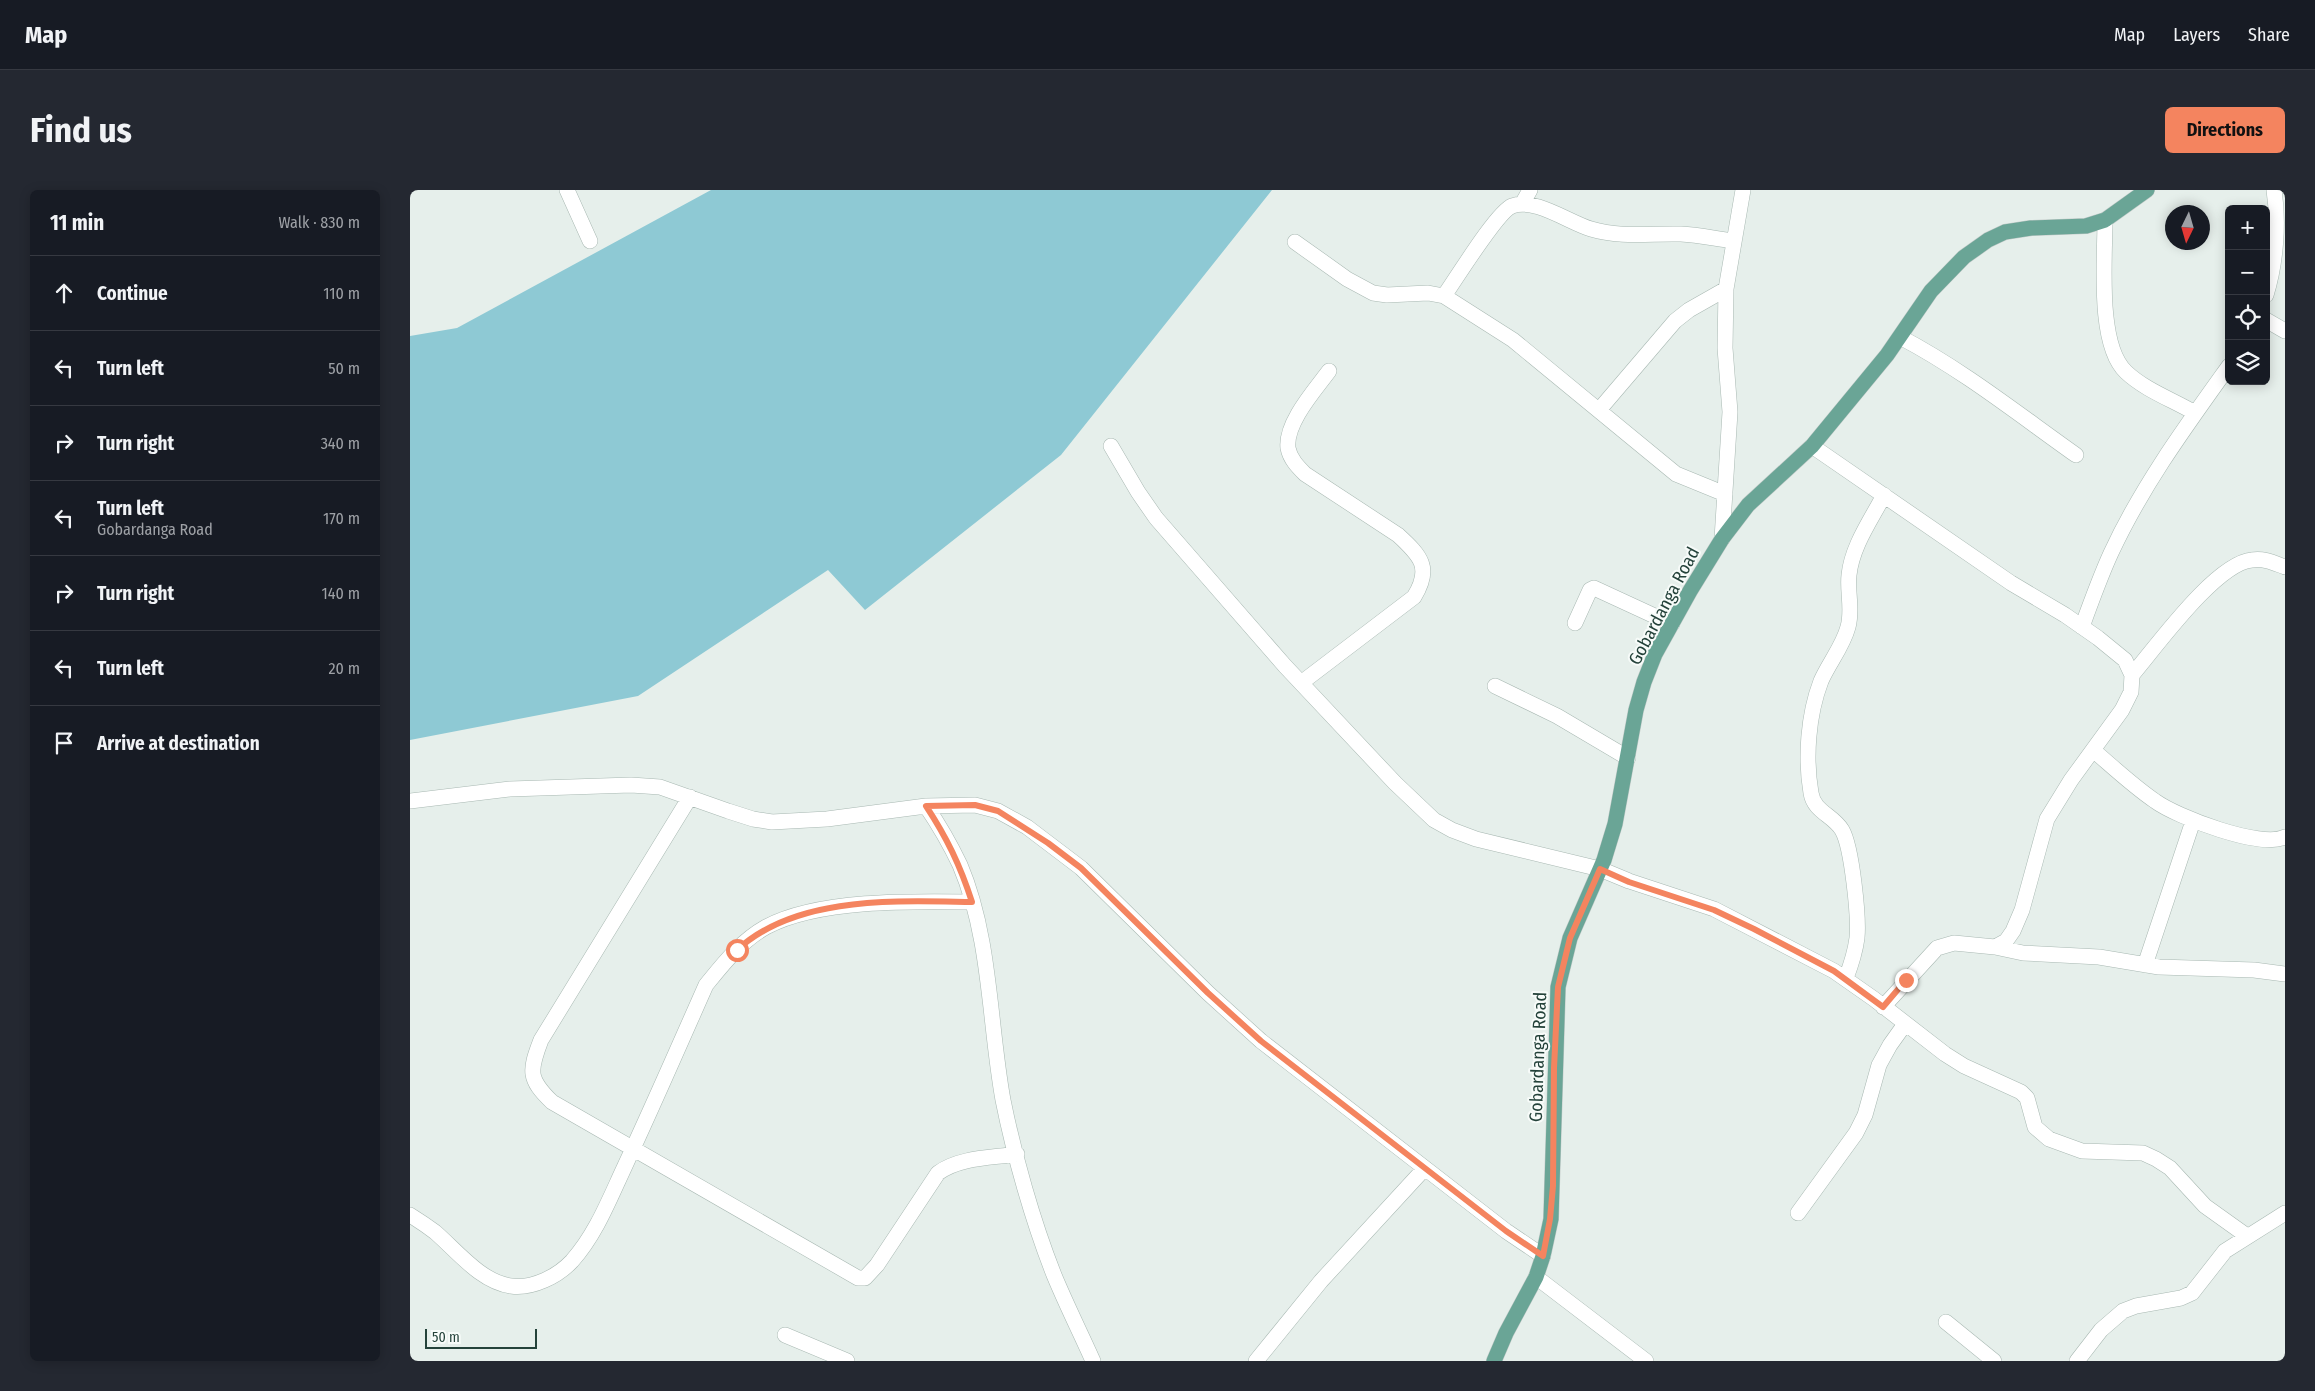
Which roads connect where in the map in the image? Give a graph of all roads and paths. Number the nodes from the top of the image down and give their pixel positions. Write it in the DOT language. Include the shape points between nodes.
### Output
graph roads {
  1 [pos="566,190"];
  2 [pos="1530,190"];
  3 [pos="1743,190"];
  4 [pos="2147,190"];
  5 [pos="2274,190"];
  6 [pos="1522,204"];
  7 [pos="2105,220"];
  8 [pos="590,241"];
  9 [pos="1734,241"];
  10 [pos="1295,242"];
  11 [pos="2270,275"];
  12 [pos="1726,289"];
  13 [pos="1444,296"];
  14 [pos="2270,323"];
  15 [pos="2285,332"];
  16 [pos="1900,337"];
  17 [pos="1329,371"];
  18 [pos="2225,372"];
  19 [pos="1599,410"];
  20 [pos="2196,413"];
  21 [pos="1111,446"];
  22 [pos="1812,446"];
  23 [pos="2076,455"];
  24 [pos="1726,494"];
  25 [pos="1884,495"];
  26 [pos="1722,540"];
  27 [pos="2285,567"];
  28 [pos="1575,623"];
  29 [pos="1672,624"];
  30 [pos="2082,627"];
  31 [pos="2132,675"];
  32 [pos="1301,683"];
  33 [pos="1495,686"];
  34 [pos="2093,750"];
  35 [pos="1628,758"];
  36 [pos="690,797"];
  37 [pos="410,801"];
  38 [pos="926,806"];
  39 [pos="2193,821"];
  40 [pos="2285,837"];
  41 [pos="1600,869"];
  42 [pos="972,902"];
  43 [pos="1995,947"];
  44 [pos="2145,964"];
  45 [pos="2285,974"];
  46 [pos="1846,978"];
  47 [pos="1883,1007"];
  48 [pos="1905,1024"];
  49 [pos="633,1148"];
  50 [pos="1017,1154"];
  51 [pos="1425,1168"];
  52 [pos="1798,1213"];
  53 [pos="2285,1213"];
  54 [pos="410,1215"];
  55 [pos="2247,1236"];
  56 [pos="1543,1256"];
  57 [pos="1536,1277"];
  58 [pos="1946,1322"];
  59 [pos="785,1335"];
  60 [pos="1088,1359"];
  61 [pos="847,1361"];
  62 [pos="1256,1361"];
  63 [pos="1494,1361"];
  64 [pos="1646,1361"];
  65 [pos="1994,1361"];
  66 [pos="2077,1361"];
  1 -- 8 [label="street"];
  2 -- 6 [label="street"];
  3 -- 9 [label="street"];
  4 -- 7 [label="main road, Gobardanga Road"];
  5 -- 11 [label="street" via="2275,233"];
  6 -- 9 [label="street" via="1549,210 1602,233 1638,236 1680,234"];
  6 -- 13 [label="street" via="1505,211"];
  7 -- 16 [label="main road, Gobardanga Road" via="2086,226 2005,232 1988,240 1964,257 1931,291"];
  7 -- 20 [label="street" via="2106,308 2110,344 2116,361 2139,382"];
  9 -- 12 [label="street"];
  10 -- 13 [label="street" via="1347,279 1373,293"];
  12 -- 19 [label="street" via="1675,321"];
  12 -- 24 [label="street" via="1725,348 1730,412"];
  13 -- 19 [label="street" via="1513,340"];
  14 -- 15 [label="street"];
  16 -- 22 [label="main road, Gobardanga Road"];
  16 -- 23 [label="street" via="1986,389"];
  17 -- 32 [label="street" via="1292,426 1288,450 1305,474 1411,546 1421,561 1424,573 1414,597"];
  18 -- 20 [label="street"];
  19 -- 24 [label="street" via="1676,474"];
  20 -- 30 [label="street" via="2162,461 2129,517 2105,566"];
  21 -- 32 [label="street" via="1156,518"];
  22 -- 25 [label="street"];
  22 -- 26 [label="main road, Gobardanga Road" via="1748,505"];
  24 -- 26 [label="street"];
  25 -- 30 [label="street" via="2011,583"];
  25 -- 46 [label="street" via="1853,558 1848,588 1852,604 1848,630 1813,706 1809,745 1812,796 1818,809 1842,829 1848,846 1857,936"];
  26 -- 29 [label="main road, Gobardanga Road"];
  27 -- 31 [label="street" via="2252,560 2236,564 2196,600"];
  28 -- 29 [label="street" via="1590,590 1594,588"];
  29 -- 35 [label="main road, Gobardanga Road" via="1644,682"];
  30 -- 31 [label="street" via="2125,660"];
  31 -- 34 [label="street" via="2132,692"];
  32 -- 41 [label="street" via="1434,820 1476,839"];
  33 -- 35 [label="street" via="1556,716"];
  34 -- 39 [label="street" via="2157,803"];
  34 -- 43 [label="street" via="2048,819 2013,931 2006,941"];
  35 -- 41 [label="main road, Gobardanga Road" via="1615,824"];
  36 -- 37 [label="street" via="660,787 604,785 510,789"];
  36 -- 38 [label="street" via="736,814 772,822 827,819"];
  36 -- 49 [label="street" via="541,1040 535,1056 533,1080 539,1090 552,1102"];
  38 -- 42 [label="street" via="945,834"];
  38 -- 51 [label="street" via="975,805 998,811 1048,843 1081,868 1261,1041"];
  39 -- 40 [label="street" via="2248,837 2279,840"];
  39 -- 44 [label="street"];
  41 -- 46 [label="street" via="1714,910"];
  41 -- 56 [label="main road, Gobardanga Road" via="1570,938 1558,987 1553,1186"];
  42 -- 49 [label="street" via="904,901 811,912 766,927 746,941 727,958 706,985"];
  42 -- 50 [label="street" via="1004,1102"];
  43 -- 44 [label="street" via="2023,953 2099,957"];
  43 -- 47 [label="street" via="1954,943 1937,948"];
  44 -- 45 [label="street"];
  46 -- 47 [label="street"];
  47 -- 48 [label="street"];
  48 -- 52 [label="street" via="1880,1065 1856,1134"];
  48 -- 55 [label="street" via="1964,1066 2021,1092 2027,1098 2035,1127 2049,1138 2082,1151 2143,1153 2156,1159 2170,1168 2204,1206"];
  49 -- 50 [label="street" via="852,1275 865,1278 886,1252 938,1172 964,1162"];
  49 -- 54 [label="street" via="597,1224 578,1253 558,1273 528,1285 496,1282"];
  50 -- 60 [label="street" via="1054,1276"];
  51 -- 56 [label="street"];
  51 -- 62 [label="street" via="1321,1282"];
  53 -- 55 [label="street"];
  55 -- 66 [label="street" via="2225,1251 2192,1292 2181,1298 2123,1311 2101,1330"];
  56 -- 57 [label="main road, Gobardanga Road"];
  57 -- 63 [label="main road, Gobardanga Road"];
  57 -- 64 [label="street"];
  58 -- 65 [label="street"];
  59 -- 61 [label="street"];
}
